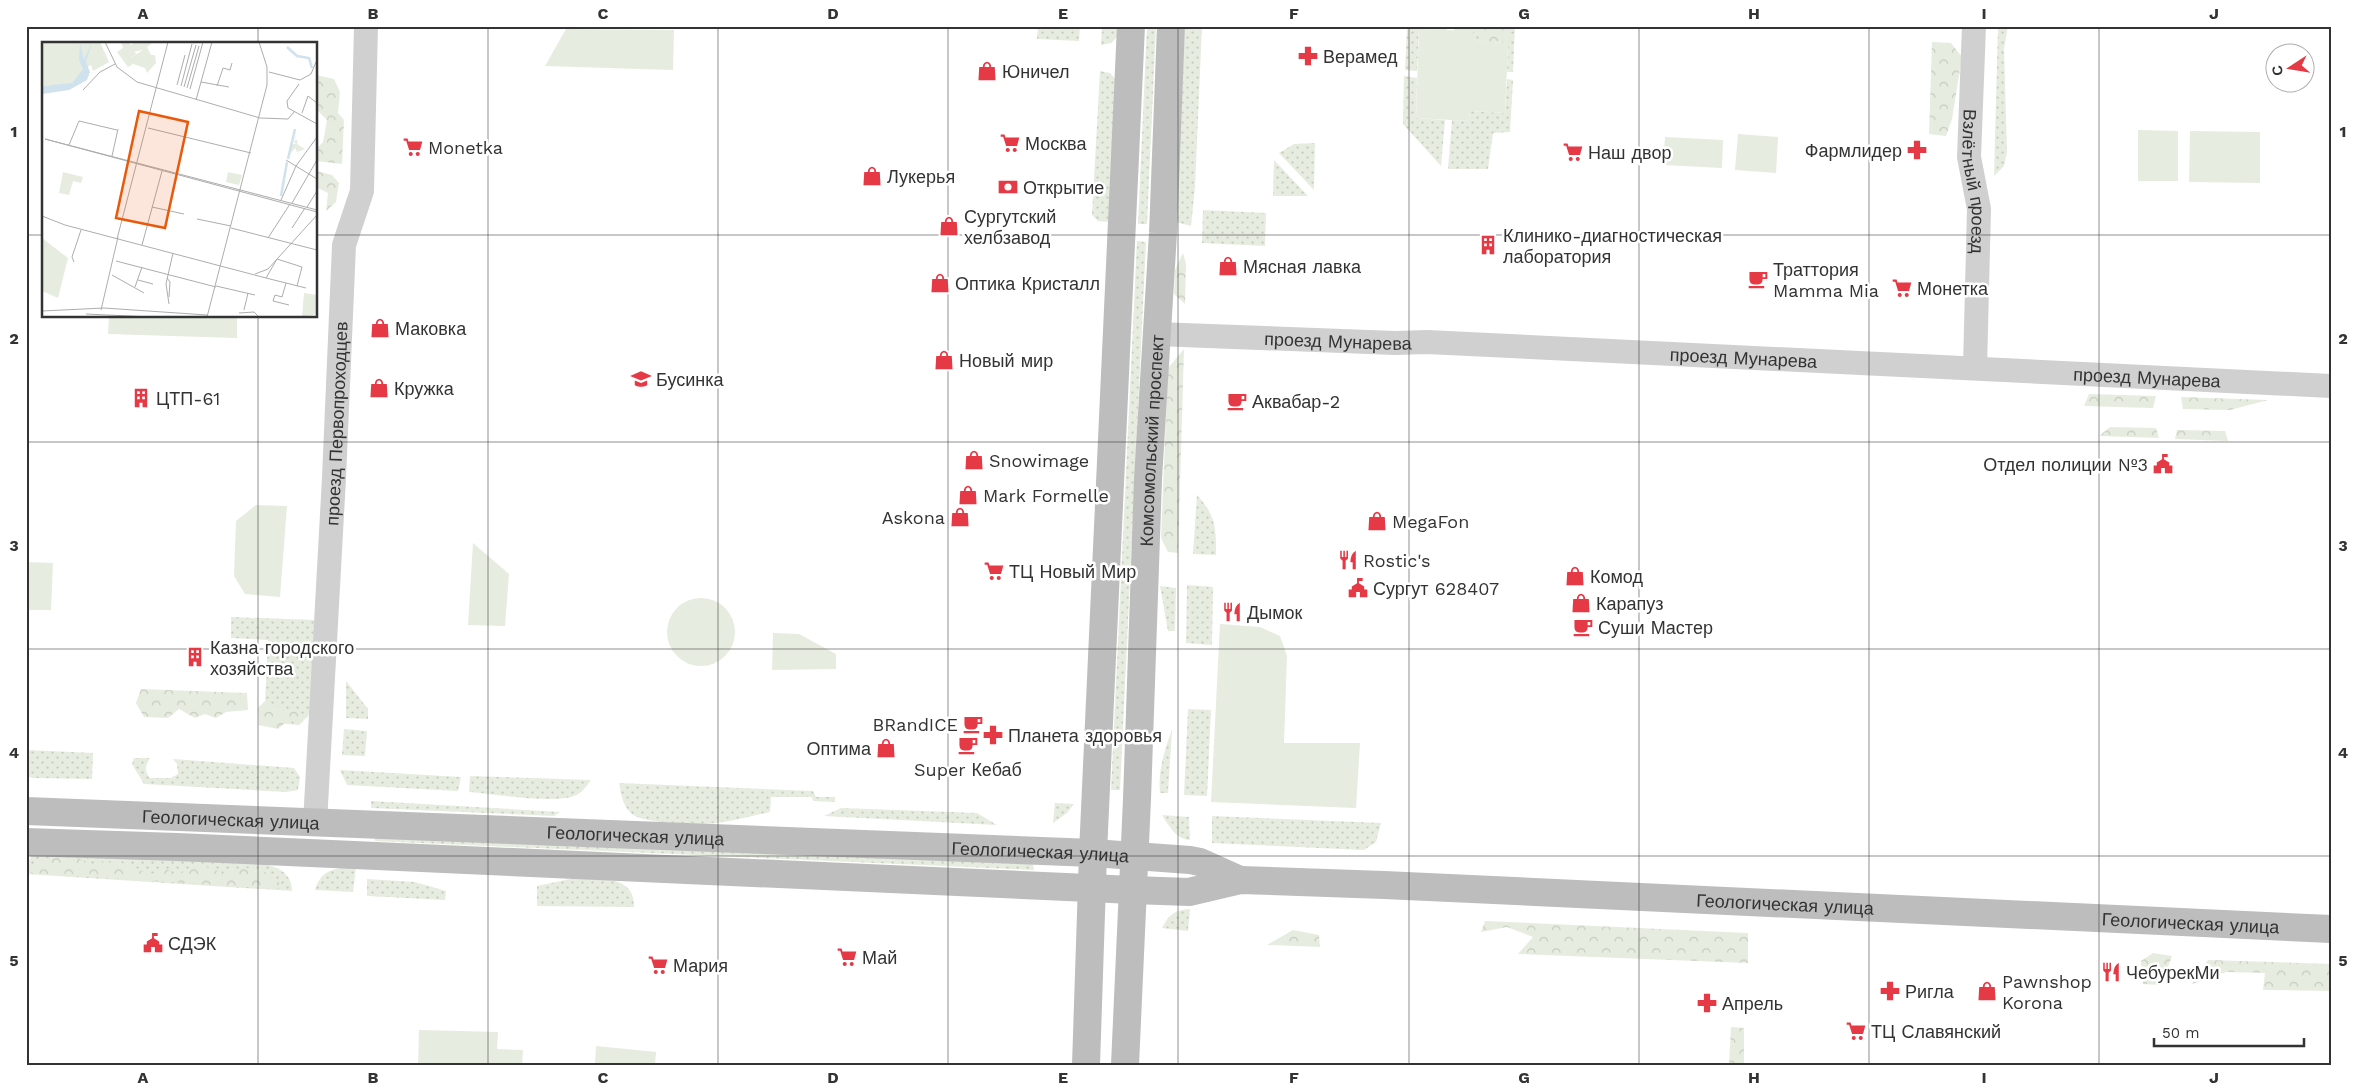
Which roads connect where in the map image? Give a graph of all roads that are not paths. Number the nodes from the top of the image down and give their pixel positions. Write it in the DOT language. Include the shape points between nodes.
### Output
graph roads {
  1 [pos="366,26"];
  2 [pos="1131,26"];
  3 [pos="1171,26"];
  4 [pos="1974,26"];
  5 [pos="1156,334"];
  6 [pos="1975,368"];
  7 [pos="2331,386"];
  8 [pos="26,811"];
  9 [pos="314,823"];
  10 [pos="26,842"];
  11 [pos="1093,853"];
  12 [pos="1134,856"];
  13 [pos="1240,880"];
  14 [pos="1091,888"];
  15 [pos="1133,890"];
  16 [pos="2331,929"];
  17 [pos="1086,1065"];
  18 [pos="1125,1065"];
  1 -- 9 [label="street, проезд Первопроходцев" via="362,191 344,245"];
  2 -- 11 [label="main road"];
  3 -- 5 [label="main road, Комсомольский проспект"];
  4 -- 6 [label="street, Взлётный проезд" via="1969,157 1980,209"];
  5 -- 6 [label="street, проезд Мунарева" via="1426,342"];
  5 -- 12 [label="main road, Комсомольский проспект"];
  6 -- 7 [label="street, проезд Мунарева"];
  8 -- 9 [label="main road, Геологическая улица"];
  9 -- 11 [label="main road, Геологическая улица"];
  10 -- 14 [label="main road, Геологическая улица" via="177,846"];
  11 -- 12 [label="main road, Геологическая улица"];
  11 -- 14 [label="main road"];
  12 -- 13 [label="main road, Геологическая улица" via="1200,862"];
  12 -- 15 [label="main road, Комсомольский проспект"];
  13 -- 15 [label="main road, Геологическая улица" via="1189,892"];
  13 -- 16 [label="main road, Геологическая улица"];
  14 -- 15 [label="main road, Геологическая улица"];
  14 -- 17 [label="main road"];
  15 -- 18 [label="main road, Комсомольский проспект"];
}
